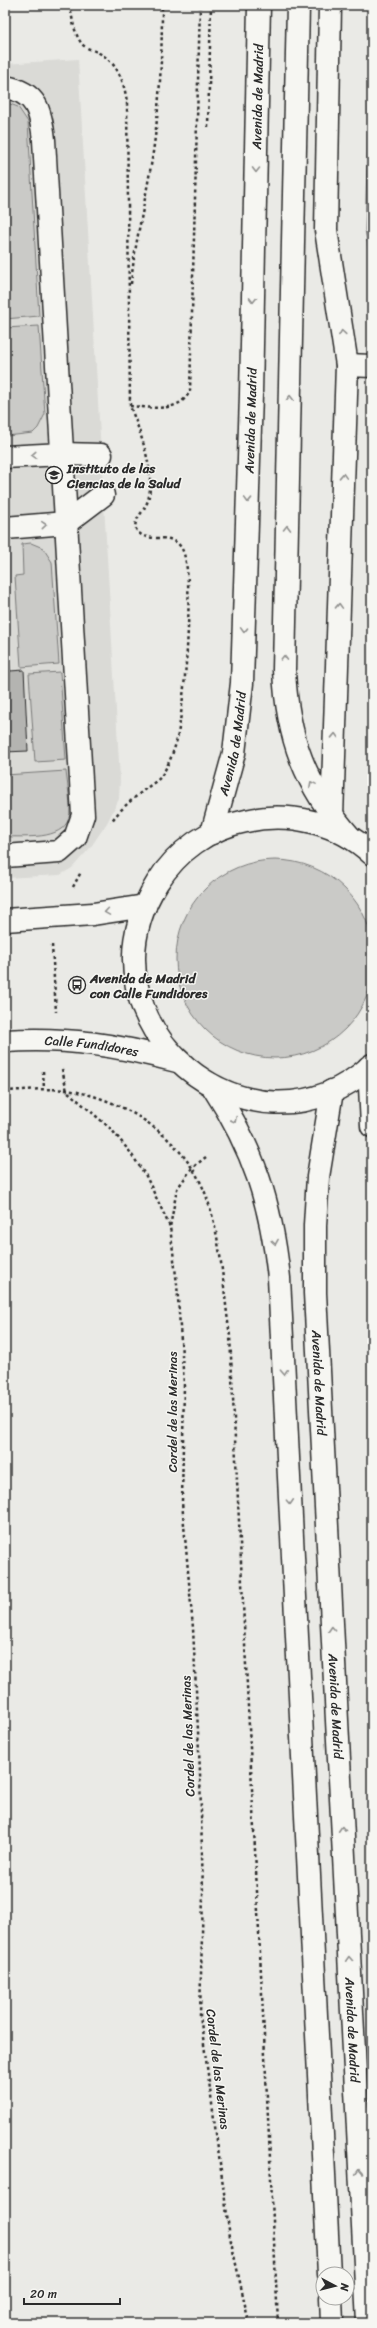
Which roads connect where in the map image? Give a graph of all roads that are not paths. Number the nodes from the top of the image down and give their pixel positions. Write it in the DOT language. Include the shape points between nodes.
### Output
graph roads {
  1 [pos="259,5"];
  2 [pos="298,5"];
  3 [pos="330,5"];
  4 [pos="5,87"];
  5 [pos="347,365"];
  6 [pos="372,366"];
  7 [pos="62,454"];
  8 [pos="101,455"];
  9 [pos="5,457"];
  10 [pos="103,495"];
  11 [pos="66,523"];
  12 [pos="5,528"];
  13 [pos="332,817"];
  14 [pos="212,833"];
  15 [pos="350,837"];
  16 [pos="372,854"];
  17 [pos="5,856"];
  18 [pos="145,906"];
  19 [pos="5,920"];
  20 [pos="5,1041"];
  21 [pos="177,1061"];
  22 [pos="371,1066"];
  23 [pos="213,1087"];
  24 [pos="332,1091"];
  25 [pos="372,1126"];
  26 [pos="329,2266"];
  27 [pos="328,2306"];
  28 [pos="331,2306"];
  29 [pos="323,2323"];
  30 [pos="332,2323"];
  31 [pos="368,2323"];
  1 -- 14 [label="main road, Avenida de Madrid, one-way" via="242,683 234,753"];
  13 -- 2 [label="main road, one-way" via="304,770 293,738 286,704 284,670"];
  5 -- 3 [label="main road, one-way" via="326,230"];
  4 -- 7 [label="main road" via="18,89 32,100 41,115"];
  5 -- 6 [label="main road"];
  13 -- 5 [label="main road, one-way"];
  7 -- 8 [label="main road"];
  7 -- 9 [label="main road, one-way"];
  7 -- 11 [label="main road"];
  10 -- 11 [label="main road"];
  12 -- 11 [label="main road, one-way"];
  11 -- 17 [label="main road" via="83,815 76,838 59,852"];
  13 -- 15 [label="main road"];
  14 -- 15 [label="main road" via="232,824 254,819 287,817 319,824"];
  14 -- 18 [label="main road" via="188,848 168,868"];
  15 -- 16 [label="main road"];
  18 -- 19 [label="main road, one-way" via="94,914"];
  18 -- 21 [label="main road" via="138,927 135,949 136,983 150,1025"];
  20 -- 21 [label="main road, Calle Fundidores" via="42,1039 93,1042"];
  21 -- 23 [label="main road" via="194,1076"];
  22 -- 24 [label="main road"];
  22 -- 25 [label="main road"];
  23 -- 24 [label="main road" via="233,1095 266,1102 300,1100"];
  23 -- 26 [label="main road, one-way" via="246,1144 258,1175 269,1209 279,1278"];
  31 -- 24 [label="main road, Avenida de Madrid, one-way" via="315,1293 318,1177"];
  27 -- 29 [label="main road"];
  28 -- 30 [label="main road"];
}
